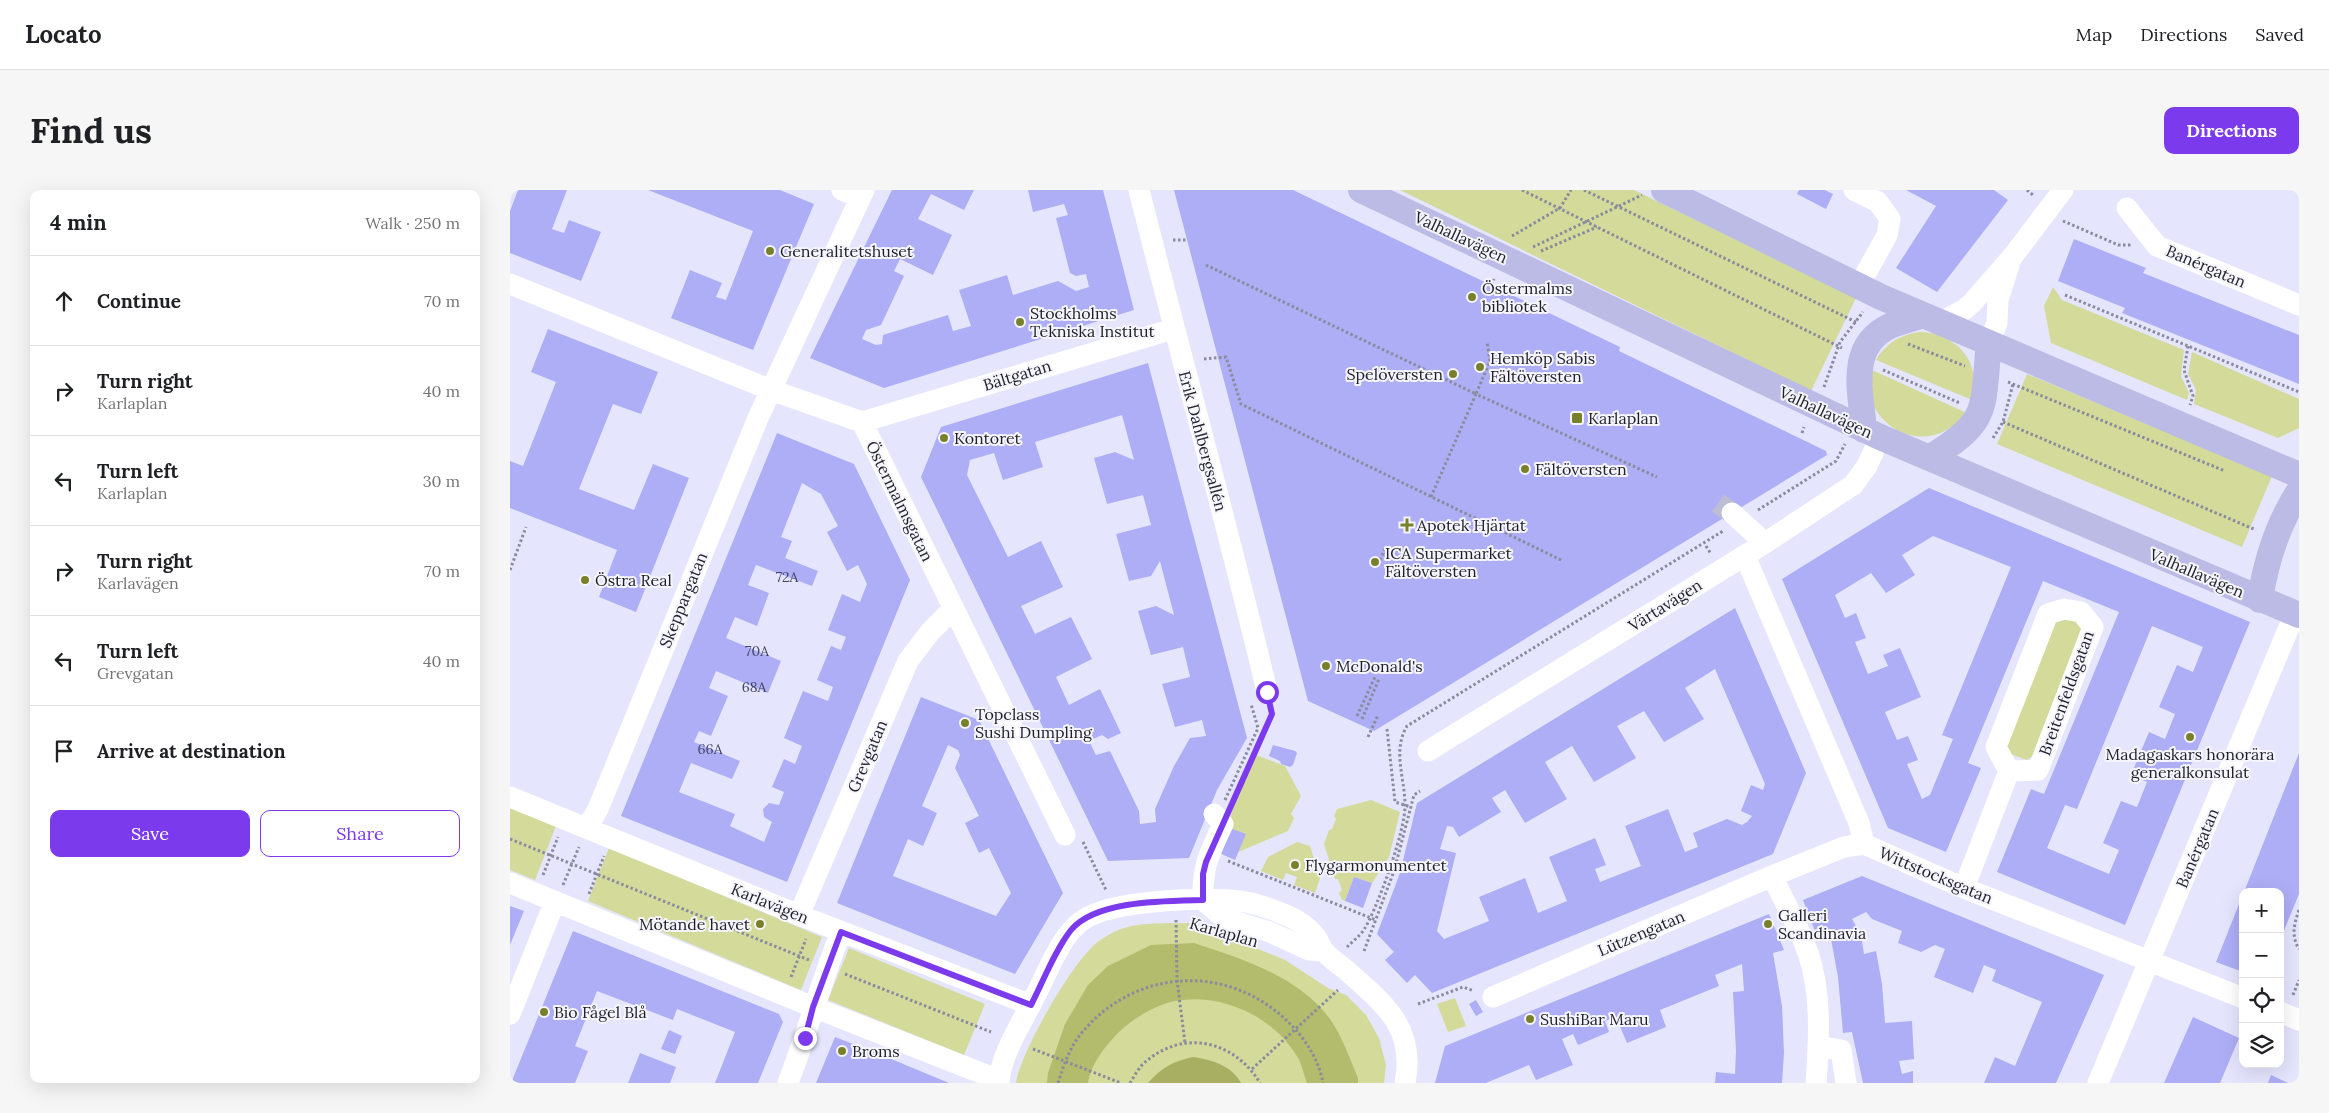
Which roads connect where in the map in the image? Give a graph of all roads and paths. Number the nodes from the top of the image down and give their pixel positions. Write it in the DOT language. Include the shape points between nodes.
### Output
graph roads {
  1 [pos="1139,190"];
  2 [pos="1361,190"];
  3 [pos="1522,190"];
  4 [pos="1571,190"];
  5 [pos="1584,190"];
  6 [pos="1854,190"];
  7 [pos="2027,190"];
  8 [pos="2063,190"];
  9 [pos="856,193"];
  10 [pos="1672,193"];
  11 [pos="2033,195"];
  12 [pos="1560,208"];
  13 [pos="2127,208"];
  14 [pos="2060,220"];
  15 [pos="1597,227"];
  16 [pos="1512,236"];
  17 [pos="2157,246"];
  18 [pos="1528,250"];
  19 [pos="1539,252"];
  20 [pos="2013,256"];
  21 [pos="1206,265"];
  22 [pos="1493,280"];
  23 [pos="510,284"];
  24 [pos="1492,285"];
  25 [pos="1859,286"];
  26 [pos="2065,295"];
  27 [pos="2299,305"];
  28 [pos="1932,319"];
  29 [pos="1173,329"];
  30 [pos="1880,332"];
  31 [pos="1486,342"];
  32 [pos="1989,343"];
  33 [pos="2188,346"];
  34 [pos="1846,352"];
  35 [pos="1204,359"];
  36 [pos="1876,367"];
  37 [pos="1987,374"];
  38 [pos="771,390"];
  39 [pos="2299,392"];
  40 [pos="1476,394"];
  41 [pos="1968,406"];
  42 [pos="2190,406"];
  43 [pos="862,422"];
  44 [pos="2003,422"];
  45 [pos="1863,437"];
  46 [pos="1929,458"];
  47 [pos="2230,473"];
  48 [pos="2299,475"];
  49 [pos="1657,477"];
  50 [pos="2299,491"];
  51 [pos="1431,497"];
  52 [pos="1737,517"];
  53 [pos="526,527"];
  54 [pos="2258,531"];
  55 [pos="1765,543"];
  56 [pos="1384,549"];
  57 [pos="1745,556"];
  58 [pos="1380,560"];
  59 [pos="1561,560"];
  60 [pos="510,570"];
  61 [pos="2260,600"];
  62 [pos="953,609"];
  63 [pos="2297,614"];
  64 [pos="1375,677"];
  65 [pos="1379,679"];
  66 [pos="1258,694"];
  67 [pos="1438,706"];
  68 [pos="1378,715"];
  69 [pos="1357,716"];
  70 [pos="1362,719"];
  71 [pos="1388,729"];
  72 [pos="1368,738"];
  73 [pos="1428,751"];
  74 [pos="2009,771"];
  75 [pos="1420,791"];
  76 [pos="510,797"];
  77 [pos="1406,806"];
  78 [pos="1411,807"];
  79 [pos="565,819"];
  80 [pos="1218,819"];
  81 [pos="587,828"];
  82 [pos="1065,835"];
  83 [pos="510,839"];
  84 [pos="1864,844"];
  85 [pos="605,852"];
  86 [pos="1209,854"];
  87 [pos="550,856"];
  88 [pos="572,864"];
  89 [pos="596,874"];
  90 [pos="1772,876"];
  91 [pos="510,883"];
  92 [pos="1964,888"];
  93 [pos="536,893"];
  94 [pos="587,899"];
  95 [pos="1203,900"];
  96 [pos="555,901"];
  97 [pos="1113,910"];
  98 [pos="2299,910"];
  99 [pos="2298,916"];
  100 [pos="806,918"];
  101 [pos="1370,918"];
  102 [pos="1167,920"];
  103 [pos="1176,920"];
  104 [pos="1185,920"];
  105 [pos="1376,920"];
  106 [pos="841,932"];
  107 [pos="2299,949"];
  108 [pos="1364,951"];
  109 [pos="1329,955"];
  110 [pos="800,956"];
  111 [pos="2150,962"];
  112 [pos="827,967"];
  113 [pos="1177,980"];
  114 [pos="1340,988"];
  115 [pos="785,995"];
  116 [pos="2239,996"];
  117 [pos="1493,997"];
  118 [pos="1418,1004"];
  119 [pos="1031,1005"];
  120 [pos="813,1007"];
  121 [pos="510,1014"];
  122 [pos="2284,1014"];
  123 [pos="2299,1020"];
  124 [pos="1295,1028"];
  125 [pos="991,1032"];
  126 [pos="1185,1043"];
  127 [pos="1818,1046"];
  128 [pos="1033,1049"];
  129 [pos="1065,1060"];
  130 [pos="1252,1069"];
  131 [pos="999,1081"];
  132 [pos="788,1083"];
  133 [pos="1058,1083"];
  134 [pos="1121,1083"];
  135 [pos="1130,1083"];
  136 [pos="1260,1083"];
  137 [pos="1323,1083"];
  138 [pos="1405,1083"];
  139 [pos="1816,1083"];
  140 [pos="1846,1083"];
  141 [pos="2098,1083"];
  1 -- 29 [label="street, Erik Dahlbergsallén"];
  2 -- 45 [label="main road, Valhallavägen"];
  3 -- 12 [label="path"];
  4 -- 12 [label="path"];
  5 -- 30 [label="path"];
  6 -- 25 [label="street" via="1878,202 1890,219 1887,235"];
  7 -- 11 [label="path"];
  8 -- 20 [label="street"];
  9 -- 38 [label="street, Skeppargatan"];
  10 -- 18 [label="path"];
  10 -- 25 [label="main road"];
  12 -- 15 [label="path"];
  12 -- 16 [label="path"];
  13 -- 17 [label="street, Banérgatan"];
  14 -- 17 [label="path" via="2118,245"];
  15 -- 19 [label="path"];
  15 -- 34 [label="path"];
  17 -- 27 [label="street, Banérgatan"];
  20 -- 28 [label="street" via="1965,309"];
  20 -- 32 [label="street" via="1998,300 1997,323"];
  21 -- 40 [label="path"];
  22 -- 24 [label="path"];
  23 -- 38 [label="street, Östermalmsgatan"];
  25 -- 28 [label="main road"];
  26 -- 33 [label="path"];
  28 -- 30 [label="main road" via="1890,326"];
  28 -- 32 [label="main road"];
  29 -- 43 [label="street, Bältgatan"];
  29 -- 66 [label="street, Erik Dahlbergsallén" via="1235,559"];
  30 -- 37 [label="path"];
  30 -- 45 [label="main road" via="1864,350 1861,360 1858,385"];
  31 -- 40 [label="path" via="1490,361"];
  32 -- 37 [label="main road"];
  32 -- 48 [label="main road"];
  33 -- 39 [label="path"];
  33 -- 42 [label="path" via="2184,370 2194,396"];
  35 -- 51 [label="path" via="1226,357 1241,404"];
  36 -- 41 [label="path"];
  37 -- 46 [label="main road" via="1981,412 1972,428"];
  37 -- 47 [label="path"];
  38 -- 43 [label="street, Östermalmsgatan"];
  38 -- 81 [label="street, Skeppargatan" via="598,809"];
  40 -- 49 [label="path"];
  40 -- 51 [label="path"];
  43 -- 62 [label="street, Östermalmsgatan"];
  44 -- 54 [label="path"];
  45 -- 46 [label="main road, Valhallavägen"];
  45 -- 52 [label="path, Värtavägen" via="1836,461"];
  45 -- 55 [label="street, Värtavägen" via="1867,466 1853,485"];
  46 -- 61 [label="main road, Valhallavägen"];
  50 -- 61 [label="main road" via="2274,538 2265,566"];
  51 -- 59 [label="path"];
  52 -- 55 [label="street"];
  52 -- 67 [label="path, Värtavägen"];
  53 -- 60 [label="path"];
  55 -- 57 [label="street, Värtavägen"];
  56 -- 58 [label="path"];
  57 -- 73 [label="street, Värtavägen"];
  57 -- 84 [label="street, Wittstocksgatan" via="1860,823"];
  61 -- 63 [label="main road, Valhallavägen"];
  62 -- 82 [label="street, Östermalmsgatan"];
  62 -- 100 [label="street, Grevgatan" via="908,661"];
  63 -- 111 [label="street, Banérgatan"];
  64 -- 69 [label="path"];
  65 -- 70 [label="path"];
  66 -- 80 [label="path" via="1258,728"];
  66 -- 80 [label="path" via="1272,714"];
  68 -- 72 [label="path"];
  71 -- 77 [label="path" via="1395,802"];
  74 -- 74 [label="street, Breitenfeldsgatan" via="2038,770 2093,627 2081,612 2064,609 2048,614 1996,747"];
  74 -- 92 [label="street"];
  75 -- 78 [label="path" via="1414,795"];
  76 -- 79 [label="street, Karlavägen"];
  77 -- 78 [label="path"];
  77 -- 101 [label="path" via="1389,870"];
  78 -- 105 [label="path" via="1394,871"];
  79 -- 81 [label="street, Karlavägen"];
  79 -- 87 [label="path"];
  80 -- 86 [label="street"];
  81 -- 88 [label="path"];
  81 -- 100 [label="street, Karlavägen"];
  82 -- 97 [label="path" via="1082,841"];
  83 -- 87 [label="path"];
  84 -- 90 [label="street, Lützengatan" via="1844,847"];
  84 -- 92 [label="street, Wittstocksgatan"];
  85 -- 89 [label="path"];
  86 -- 95 [label="street" via="1203,874"];
  86 -- 101 [label="path"];
  87 -- 88 [label="path"];
  87 -- 93 [label="path"];
  88 -- 89 [label="path"];
  88 -- 96 [label="path"];
  89 -- 94 [label="path"];
  89 -- 110 [label="path"];
  90 -- 117 [label="street, Lützengatan"];
  90 -- 127 [label="street" via="1808,953 1816,990"];
  91 -- 93 [label="street"];
  92 -- 111 [label="street, Wittstocksgatan"];
  93 -- 96 [label="street"];
  95 -- 97 [label="street, Karlaplan" via="1150,903"];
  95 -- 109 [label="street, Karlaplan" via="1240,901 1287,915 1305,925"];
  96 -- 115 [label="street"];
  96 -- 121 [label="street"];
  97 -- 119 [label="street, Karlaplan" via="1094,914 1071,930"];
  98 -- 99 [label="path"];
  99 -- 107 [label="path" via="2294,922 2294,941"];
  100 -- 106 [label="street, Karlavägen"];
  100 -- 110 [label="path"];
  101 -- 105 [label="path"];
  101 -- 109 [label="path" via="1364,930"];
  102 -- 103 [label="path, Karlaplan"];
  103 -- 104 [label="path, Karlaplan"];
  103 -- 113 [label="path"];
  105 -- 108 [label="path"];
  106 -- 112 [label="street"];
  106 -- 119 [label="street, Karlavägen"];
  109 -- 138 [label="street, Karlaplan" via="1373,994 1400,1028 1408,1057"];
  110 -- 112 [label="path"];
  110 -- 115 [label="path"];
  111 -- 116 [label="street, Wittstocksgatan"];
  111 -- 141 [label="street, Banérgatan"];
  112 -- 120 [label="street"];
  112 -- 125 [label="path"];
  113 -- 124 [label="path" via="1210,981 1242,990 1271,1006"];
  113 -- 126 [label="path"];
  113 -- 129 [label="path" via="1142,988 1110,1005 1084,1030"];
  114 -- 124 [label="path"];
  115 -- 120 [label="street"];
  117 -- 118 [label="path" via="1463,987"];
  119 -- 131 [label="street, Karlaplan" via="1012,1040"];
  120 -- 131 [label="street"];
  120 -- 132 [label="street"];
  122 -- 123 [label="street"];
  124 -- 130 [label="path"];
  124 -- 137 [label="path" via="1312,1052"];
  126 -- 130 [label="path" via="1210,1044 1233,1053"];
  126 -- 135 [label="path" via="1162,1050 1142,1065"];
  127 -- 139 [label="street"];
  127 -- 140 [label="street" via="1841,1050"];
  128 -- 129 [label="path"];
  129 -- 133 [label="path"];
  129 -- 134 [label="path"];
  130 -- 136 [label="path"];
}
